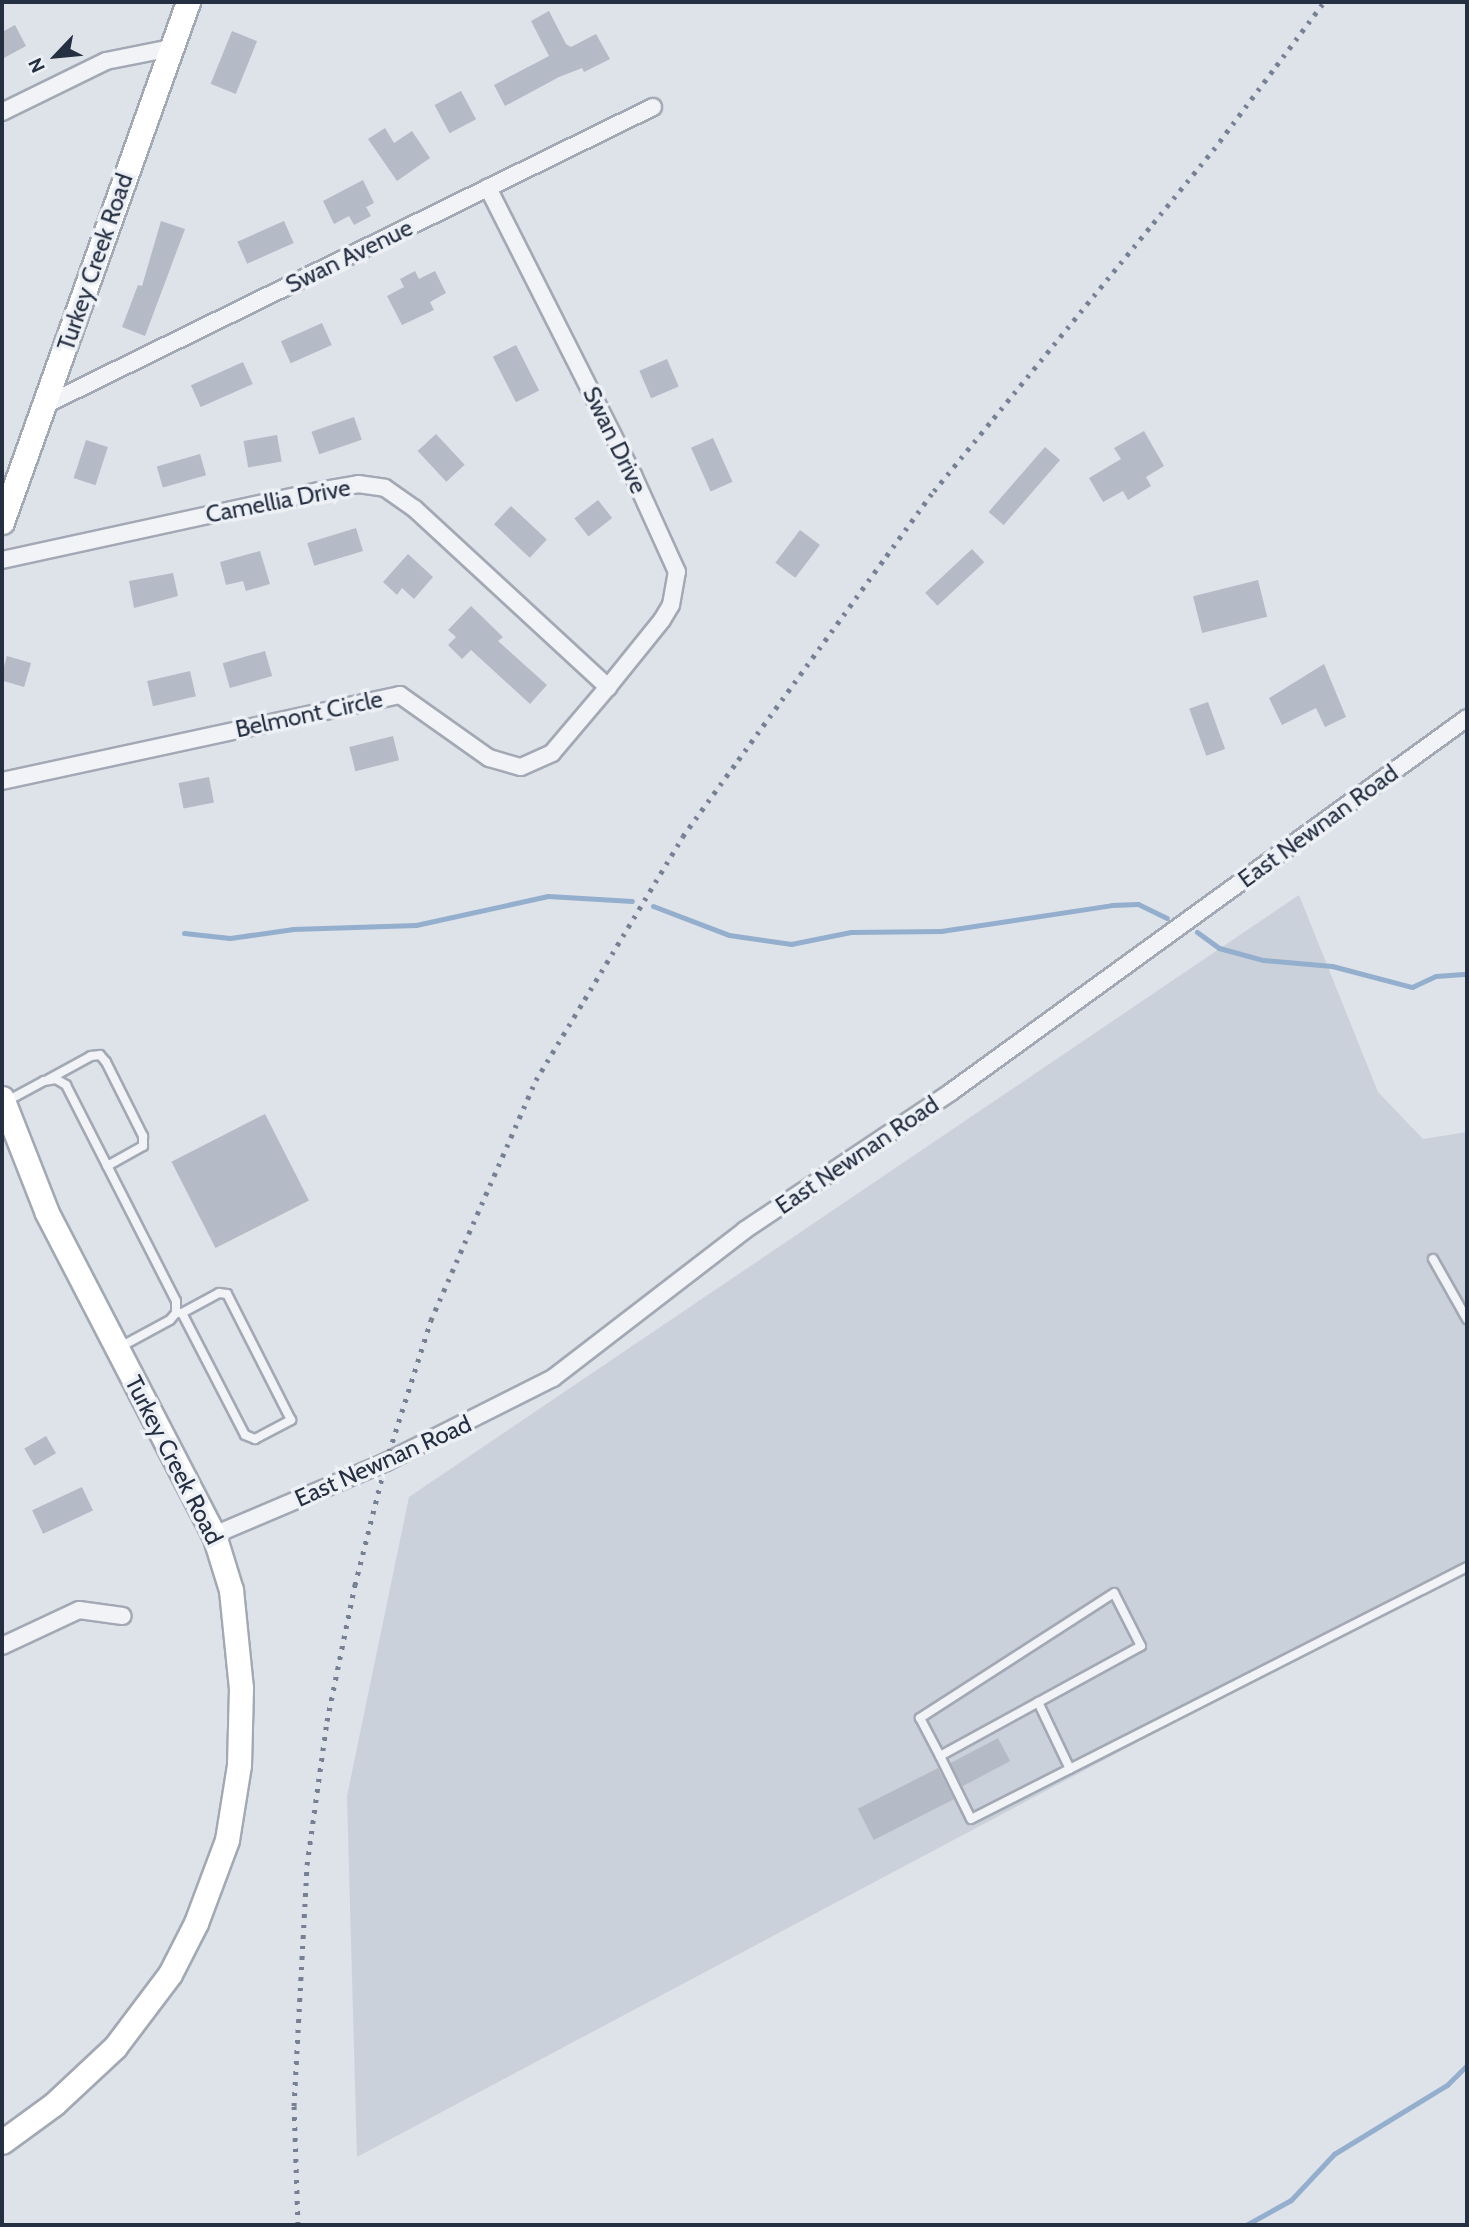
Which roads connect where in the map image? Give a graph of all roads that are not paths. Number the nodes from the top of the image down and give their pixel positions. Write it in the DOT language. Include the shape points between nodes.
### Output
graph roads {
  1 [pos="188,2"];
  2 [pos="171,48"];
  3 [pos="653,107"];
  4 [pos="2,112"];
  5 [pos="488,188"];
  6 [pos="45,405"];
  7 [pos="2,522"];
  8 [pos="2,560"];
  9 [pos="608,687"];
  10 [pos="1467,718"];
  11 [pos="2,781"];
  12 [pos="44,1081"];
  13 [pos="3,1101"];
  14 [pos="107,1166"];
  15 [pos="1433,1259"];
  16 [pos="179,1313"];
  17 [pos="1467,1319"];
  18 [pos="118,1349"];
  19 [pos="214,1535"];
  20 [pos="1467,1567"];
  21 [pos="123,1616"];
  22 [pos="2,1646"];
  23 [pos="1038,1702"];
  24 [pos="940,1756"];
  25 [pos="1070,1769"];
  26 [pos="2,2142"];
  1 -- 2 [label="street, Turkey Creek Road"];
  2 -- 4 [label="street" via="106,61"];
  2 -- 6 [label="street, Turkey Creek Road"];
  3 -- 5 [label="street, Swan Avenue"];
  5 -- 6 [label="street, Swan Avenue"];
  5 -- 9 [label="street, Swan Drive" via="677,572 667,612"];
  6 -- 7 [label="street, Turkey Creek Road"];
  8 -- 9 [label="street, Camellia Drive" via="319,491 358,484 385,488 415,509"];
  9 -- 11 [label="street, Belmont Circle" via="552,753 521,767 489,758 400,695"];
  10 -- 19 [label="street, East Newnan Road" via="951,1092 745,1230 553,1378 386,1462"];
  12 -- 13 [label="lane"];
  12 -- 14 [label="lane" via="56,1079 66,1085"];
  12 -- 14 [label="lane" via="91,1056 100,1055 106,1062 143,1136 143,1146"];
  13 -- 18 [label="street, Turkey Creek Road" via="47,1213"];
  14 -- 16 [label="lane"];
  15 -- 17 [label="lane"];
  16 -- 16 [label="lane" via="246,1435 255,1439 288,1423 290,1415 227,1294 219,1293"];
  16 -- 18 [label="lane"];
  18 -- 19 [label="street, Turkey Creek Road"];
  19 -- 26 [label="street, Turkey Creek Road" via="231,1590 241,1688 237,1788 216,1875 170,1974 130,2029 54,2104"];
  20 -- 25 [label="lane"];
  21 -- 22 [label="street" via="79,1610"];
  23 -- 24 [label="lane"];
  23 -- 24 [label="lane" via="1141,1646 1114,1593 920,1718"];
  23 -- 25 [label="lane"];
  24 -- 25 [label="lane" via="971,1819"];
}
